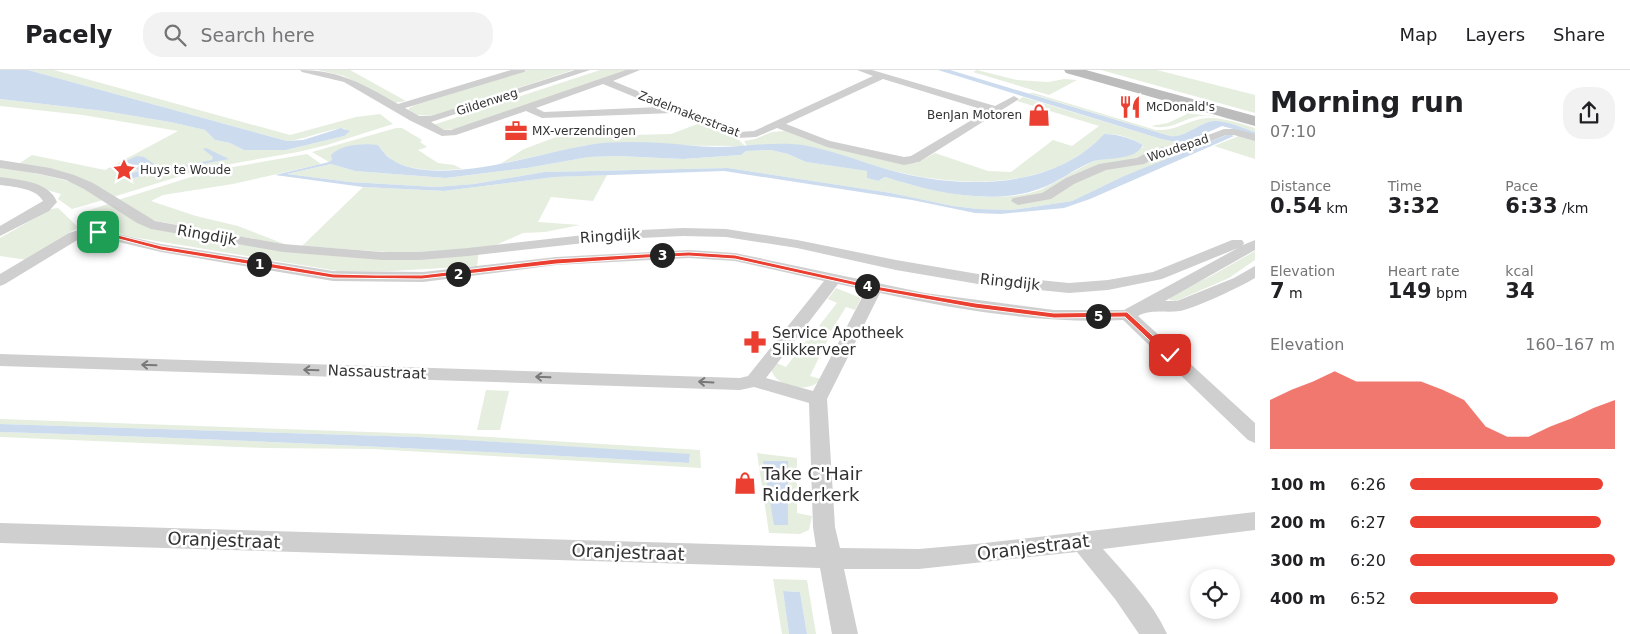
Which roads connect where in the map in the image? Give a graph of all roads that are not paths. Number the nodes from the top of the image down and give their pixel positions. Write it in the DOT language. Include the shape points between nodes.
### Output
graph roads {
  1 [pos="305,70"];
  2 [pos="520,70"];
  3 [pos="578,70"];
  4 [pos="586,70"];
  5 [pos="635,70"];
  6 [pos="862,70"];
  7 [pos="1071,70"];
  8 [pos="1090,70"];
  9 [pos="882,76"];
  10 [pos="557,79"];
  11 [pos="604,81"];
  12 [pos="1014,99"];
  13 [pos="527,107"];
  14 [pos="395,108"];
  15 [pos="677,110"];
  16 [pos="996,110"];
  17 [pos="1255,115"];
  18 [pos="415,119"];
  19 [pos="1255,121"];
  20 [pos="778,125"];
  21 [pos="1255,138"];
  22 [pos="0,164"];
  23 [pos="0,181"];
  24 [pos="1018,200"];
  25 [pos="0,232"];
  26 [pos="1255,242"];
  27 [pos="1255,271"];
  28 [pos="834,278"];
  29 [pos="0,281"];
  30 [pos="875,288"];
  31 [pos="1133,311"];
  32 [pos="0,360"];
  33 [pos="754,381"];
  34 [pos="818,399"];
  35 [pos="1255,435"];
  36 [pos="1255,521"];
  37 [pos="0,533"];
  38 [pos="1082,541"];
  39 [pos="829,558"];
  40 [pos="844,634"];
  41 [pos="1154,634"];
  1 -- 14 [label="street" via="347,80"];
  2 -- 14 [label="street"];
  3 -- 10 [label="street, Gildenweg"];
  4 -- 10 [label="street, Gildenweg"];
  5 -- 11 [label="street"];
  6 -- 9 [label="street"];
  7 -- 19 [label="main road"];
  8 -- 17 [label="main road"];
  9 -- 16 [label="street"];
  9 -- 20 [label="street, Zadelmakerstraat"];
  10 -- 18 [label="street, Gildenweg" via="432,119"];
  11 -- 13 [label="street"];
  11 -- 15 [label="street, Zadelmakerstraat"];
  12 -- 16 [label="street"];
  13 -- 15 [label="street" via="542,115"];
  13 -- 18 [label="street" via="452,132 436,131"];
  14 -- 18 [label="street"];
  15 -- 20 [label="street, Zadelmakerstraat" via="737,135 756,134"];
  16 -- 20 [label="street" via="916,159 904,161 827,144"];
  21 -- 24 [label="street, Woudepad" via="1224,132 1190,146 1158,152 1140,161 1103,167 1053,193"];
  22 -- 26 [label="street, Ringdijk" via="79,181 151,225 331,253 420,256 611,236 726,233 978,279 1069,288 1157,276 1238,243"];
  23 -- 25 [label="street" via="43,192 50,202"];
  26 -- 31 [label="street" via="1209,271"];
  27 -- 31 [label="street" via="1179,306"];
  28 -- 29 [label="street" via="735,257 689,254 556,262 422,277 333,276 161,248 85,231"];
  28 -- 30 [label="street"];
  28 -- 33 [label="street"];
  30 -- 31 [label="street" via="1054,315"];
  30 -- 34 [label="street"];
  31 -- 35 [label="street"];
  33 -- 32 [label="street, Nassaustraat, one-way" via="740,384"];
  33 -- 34 [label="street"];
  34 -- 39 [label="street" via="824,527"];
  36 -- 38 [label="street, Oranjestraat"];
  37 -- 39 [label="street, Oranjestraat"];
  38 -- 39 [label="street, Oranjestraat" via="919,559"];
  38 -- 41 [label="street" via="1124,591"];
  39 -- 40 [label="street"];
}
